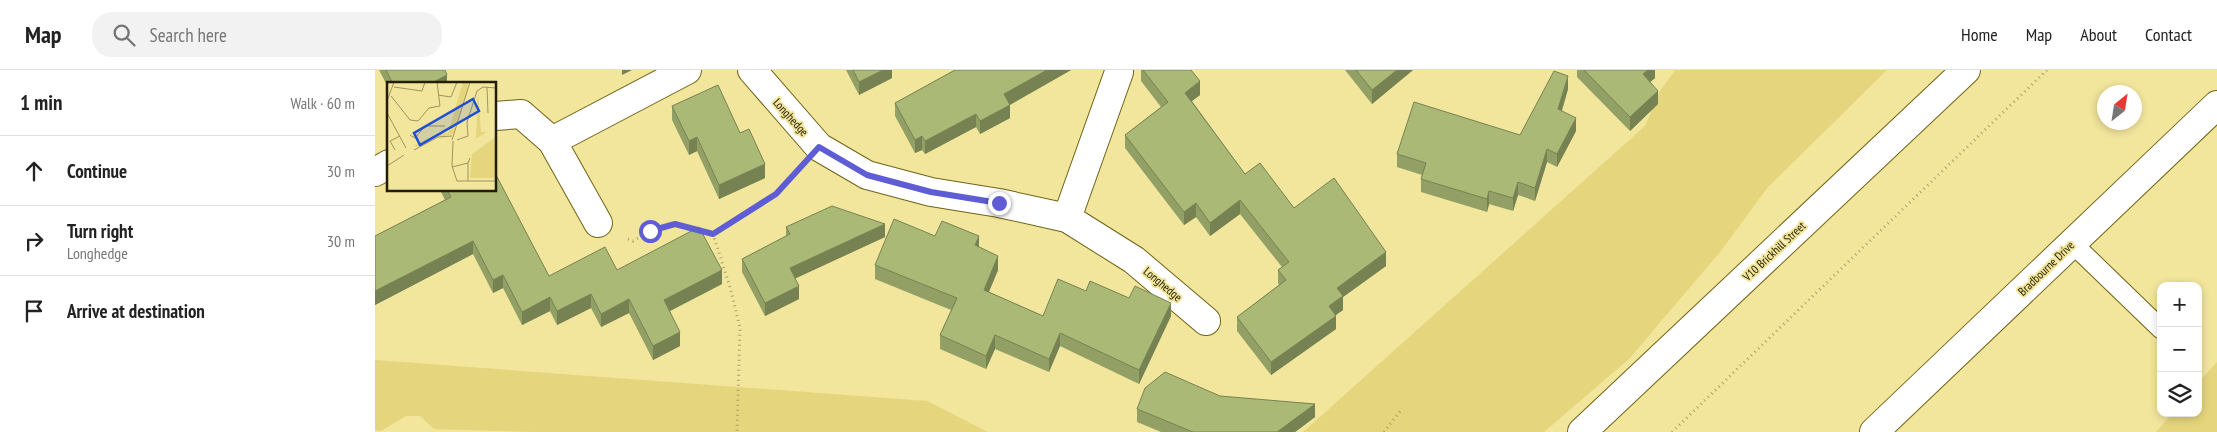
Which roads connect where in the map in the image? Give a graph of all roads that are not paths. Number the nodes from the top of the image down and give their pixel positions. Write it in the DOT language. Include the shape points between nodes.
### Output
graph roads {
  1 [pos="687,70"];
  2 [pos="752,70"];
  3 [pos="1966,70"];
  4 [pos="1119,72"];
  5 [pos="2217,105"];
  6 [pos="496,116"];
  7 [pos="552,141"];
  8 [pos="387,165"];
  9 [pos="375,172"];
  10 [pos="1067,218"];
  11 [pos="597,223"];
  12 [pos="2072,243"];
  13 [pos="1206,321"];
  14 [pos="2159,327"];
  15 [pos="1581,432"];
  16 [pos="1874,432"];
  1 -- 7 [label="street"];
  2 -- 10 [label="street, Longhedge" via="819,147 867,175 931,192"];
  3 -- 15 [label="street, V10 Brickhill Street"];
  4 -- 10 [label="street"];
  5 -- 12 [label="street, Bradbourne Drive"];
  6 -- 7 [label="street" via="521,114"];
  7 -- 11 [label="street"];
  8 -- 9 [label="street"];
  10 -- 13 [label="street, Longhedge" via="1134,260"];
  12 -- 14 [label="lane"];
  12 -- 16 [label="street, Bradbourne Drive"];
}
